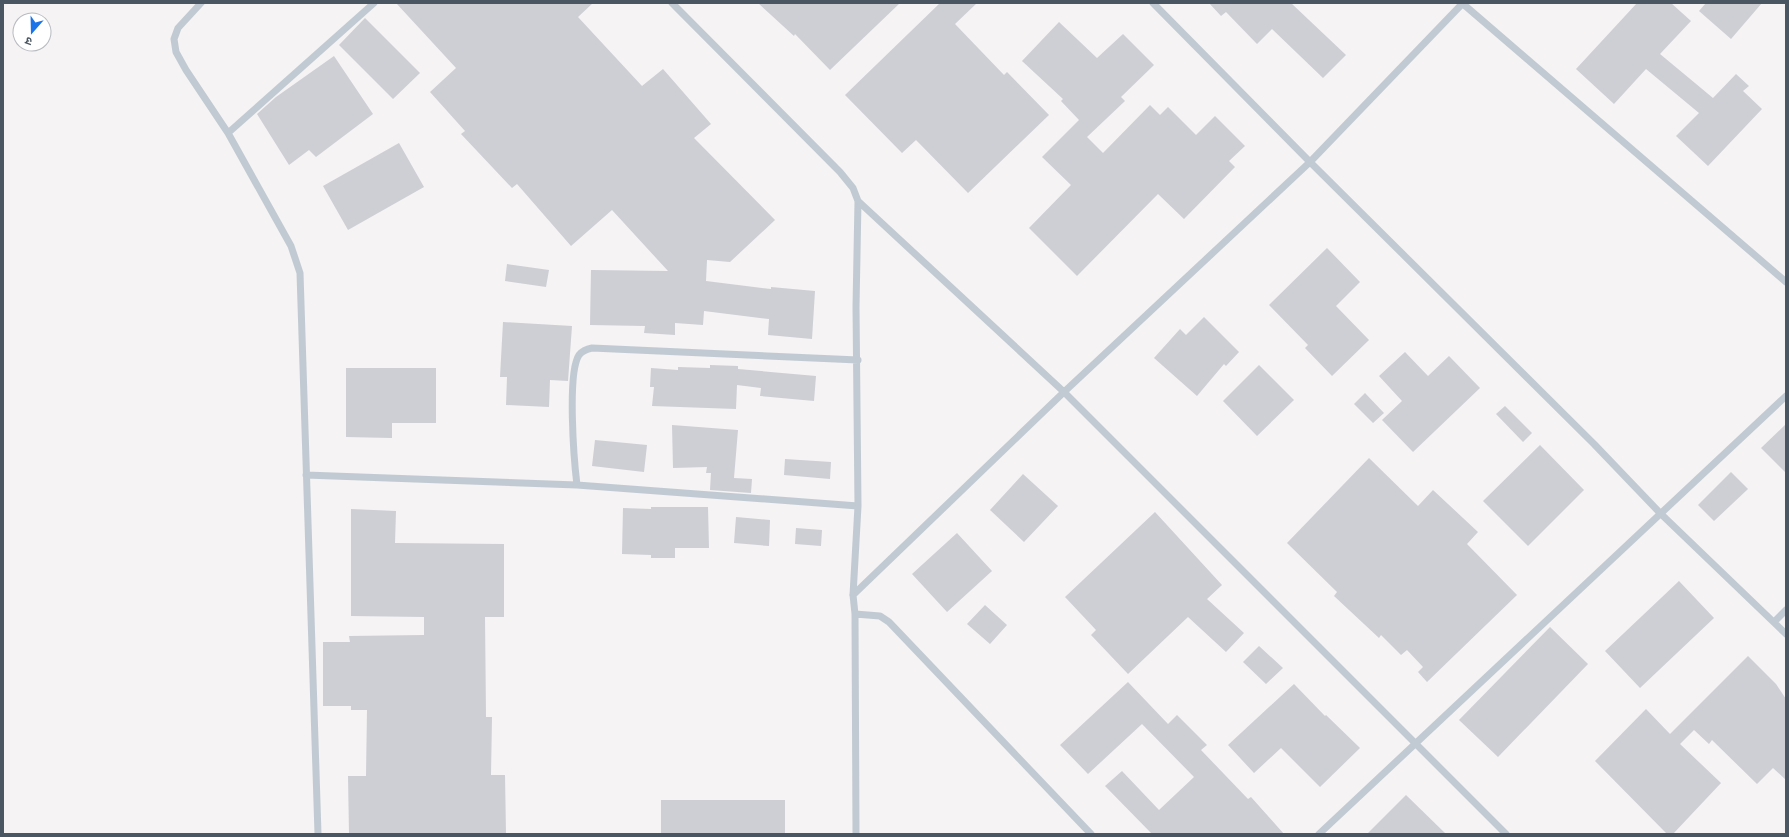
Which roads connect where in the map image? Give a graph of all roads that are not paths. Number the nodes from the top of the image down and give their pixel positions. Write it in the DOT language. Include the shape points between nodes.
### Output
graph roads {
  1 [pos="201,3"];
  2 [pos="374,3"];
  3 [pos="672,3"];
  4 [pos="1153,3"];
  5 [pos="1463,3"];
  6 [pos="228,133"];
  7 [pos="1310,162"];
  8 [pos="858,201"];
  9 [pos="1786,282"];
  10 [pos="858,360"];
  11 [pos="1064,392"];
  12 [pos="1786,396"];
  13 [pos="306,475"];
  14 [pos="576,485"];
  15 [pos="858,506"];
  16 [pos="1660,514"];
  17 [pos="853,595"];
  18 [pos="1786,610"];
  19 [pos="855,614"];
  20 [pos="1774,622"];
  21 [pos="1786,634"];
  22 [pos="1415,743"];
  23 [pos="318,834"];
  24 [pos="856,834"];
  25 [pos="1091,834"];
  26 [pos="1319,834"];
  27 [pos="1506,834"];
  1 -- 6 [label="lane" via="178,28 174,39 176,52"];
  2 -- 6 [label="lane"];
  3 -- 8 [label="lane" via="840,172 853,188"];
  4 -- 7 [label="lane"];
  5 -- 7 [label="lane"];
  5 -- 9 [label="lane"];
  6 -- 13 [label="lane" via="291,246 300,273"];
  7 -- 11 [label="lane"];
  7 -- 16 [label="lane" via="1594,444"];
  8 -- 10 [label="lane"];
  8 -- 11 [label="lane"];
  10 -- 14 [label="lane" via="592,348 585,350 576,363 573,397"];
  10 -- 15 [label="lane"];
  11 -- 17 [label="lane"];
  11 -- 22 [label="lane"];
  12 -- 16 [label="lane"];
  13 -- 14 [label="lane"];
  13 -- 23 [label="lane"];
  14 -- 15 [label="lane"];
  15 -- 17 [label="lane"];
  16 -- 20 [label="lane"];
  16 -- 22 [label="lane"];
  17 -- 19 [label="lane"];
  18 -- 20 [label="lane"];
  19 -- 24 [label="lane"];
  19 -- 25 [label="lane" via="880,616 889,622"];
  20 -- 21 [label="lane"];
  22 -- 26 [label="lane"];
  22 -- 27 [label="lane"];
}
